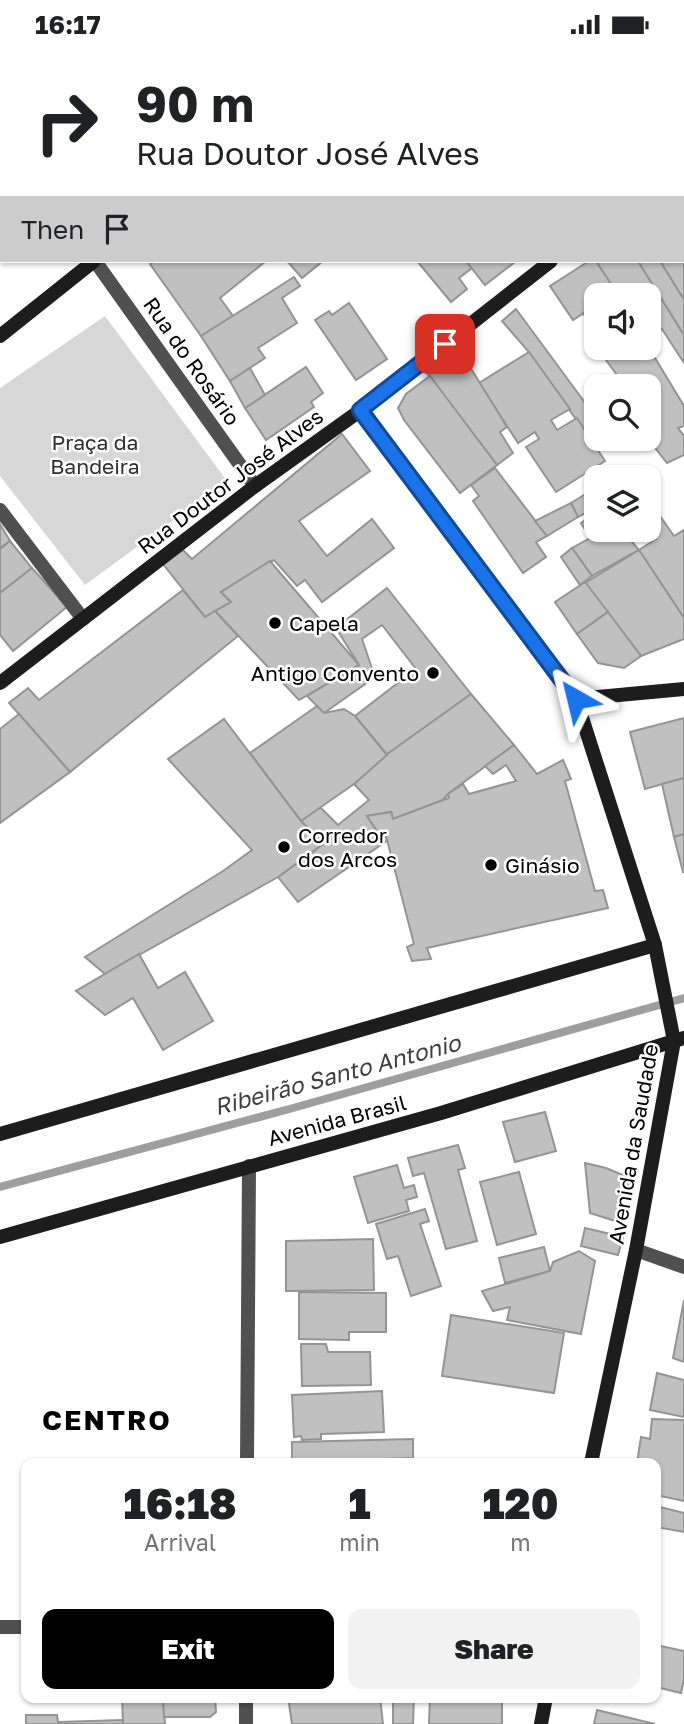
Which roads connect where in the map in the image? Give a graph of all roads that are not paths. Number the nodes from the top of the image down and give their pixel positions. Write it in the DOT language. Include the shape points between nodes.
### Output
graph roads {
  1 [pos="92,263"];
  2 [pos="96,263"];
  3 [pos="548,263"];
  4 [pos="0,336"];
  5 [pos="360,410"];
  6 [pos="255,486"];
  7 [pos="0,510"];
  8 [pos="83,619"];
  9 [pos="0,683"];
  10 [pos="684,688"];
  11 [pos="576,699"];
  12 [pos="655,945"];
  13 [pos="679,1039"];
  14 [pos="0,1134"];
  15 [pos="249,1166"];
  16 [pos="0,1237"];
  17 [pos="636,1249"];
  18 [pos="684,1267"];
  19 [pos="247,1458"];
  20 [pos="593,1458"];
  21 [pos="0,1627"];
  22 [pos="21,1627"];
  23 [pos="246,1703"];
  24 [pos="545,1703"];
  25 [pos="246,1724"];
  26 [pos="541,1724"];
  1 -- 4 [label="main road"];
  2 -- 6 [label="street, Rua do Rosário"];
  3 -- 5 [label="main road, Rua Doutor José Alves"];
  5 -- 6 [label="main road, Rua Doutor José Alves"];
  5 -- 11 [label="street, Avenida da Saudade"];
  6 -- 8 [label="main road, Rua Doutor José Alves"];
  7 -- 8 [label="street"];
  8 -- 9 [label="main road, Rua Doutor José Alves"];
  10 -- 11 [label="main road"];
  11 -- 12 [label="main road, Avenida da Saudade"];
  12 -- 13 [label="main road, Avenida da Saudade" via="669,1014"];
  12 -- 14 [label="main road"];
  13 -- 15 [label="main road, Avenida Brasil" via="440,1114"];
  13 -- 17 [label="main road, Avenida da Saudade"];
  15 -- 16 [label="main road, Avenida Brasil"];
  15 -- 19 [label="street"];
  17 -- 18 [label="street"];
  17 -- 20 [label="main road, Avenida da Saudade"];
  21 -- 22 [label="street"];
  23 -- 25 [label="street"];
  24 -- 26 [label="main road"];
}
